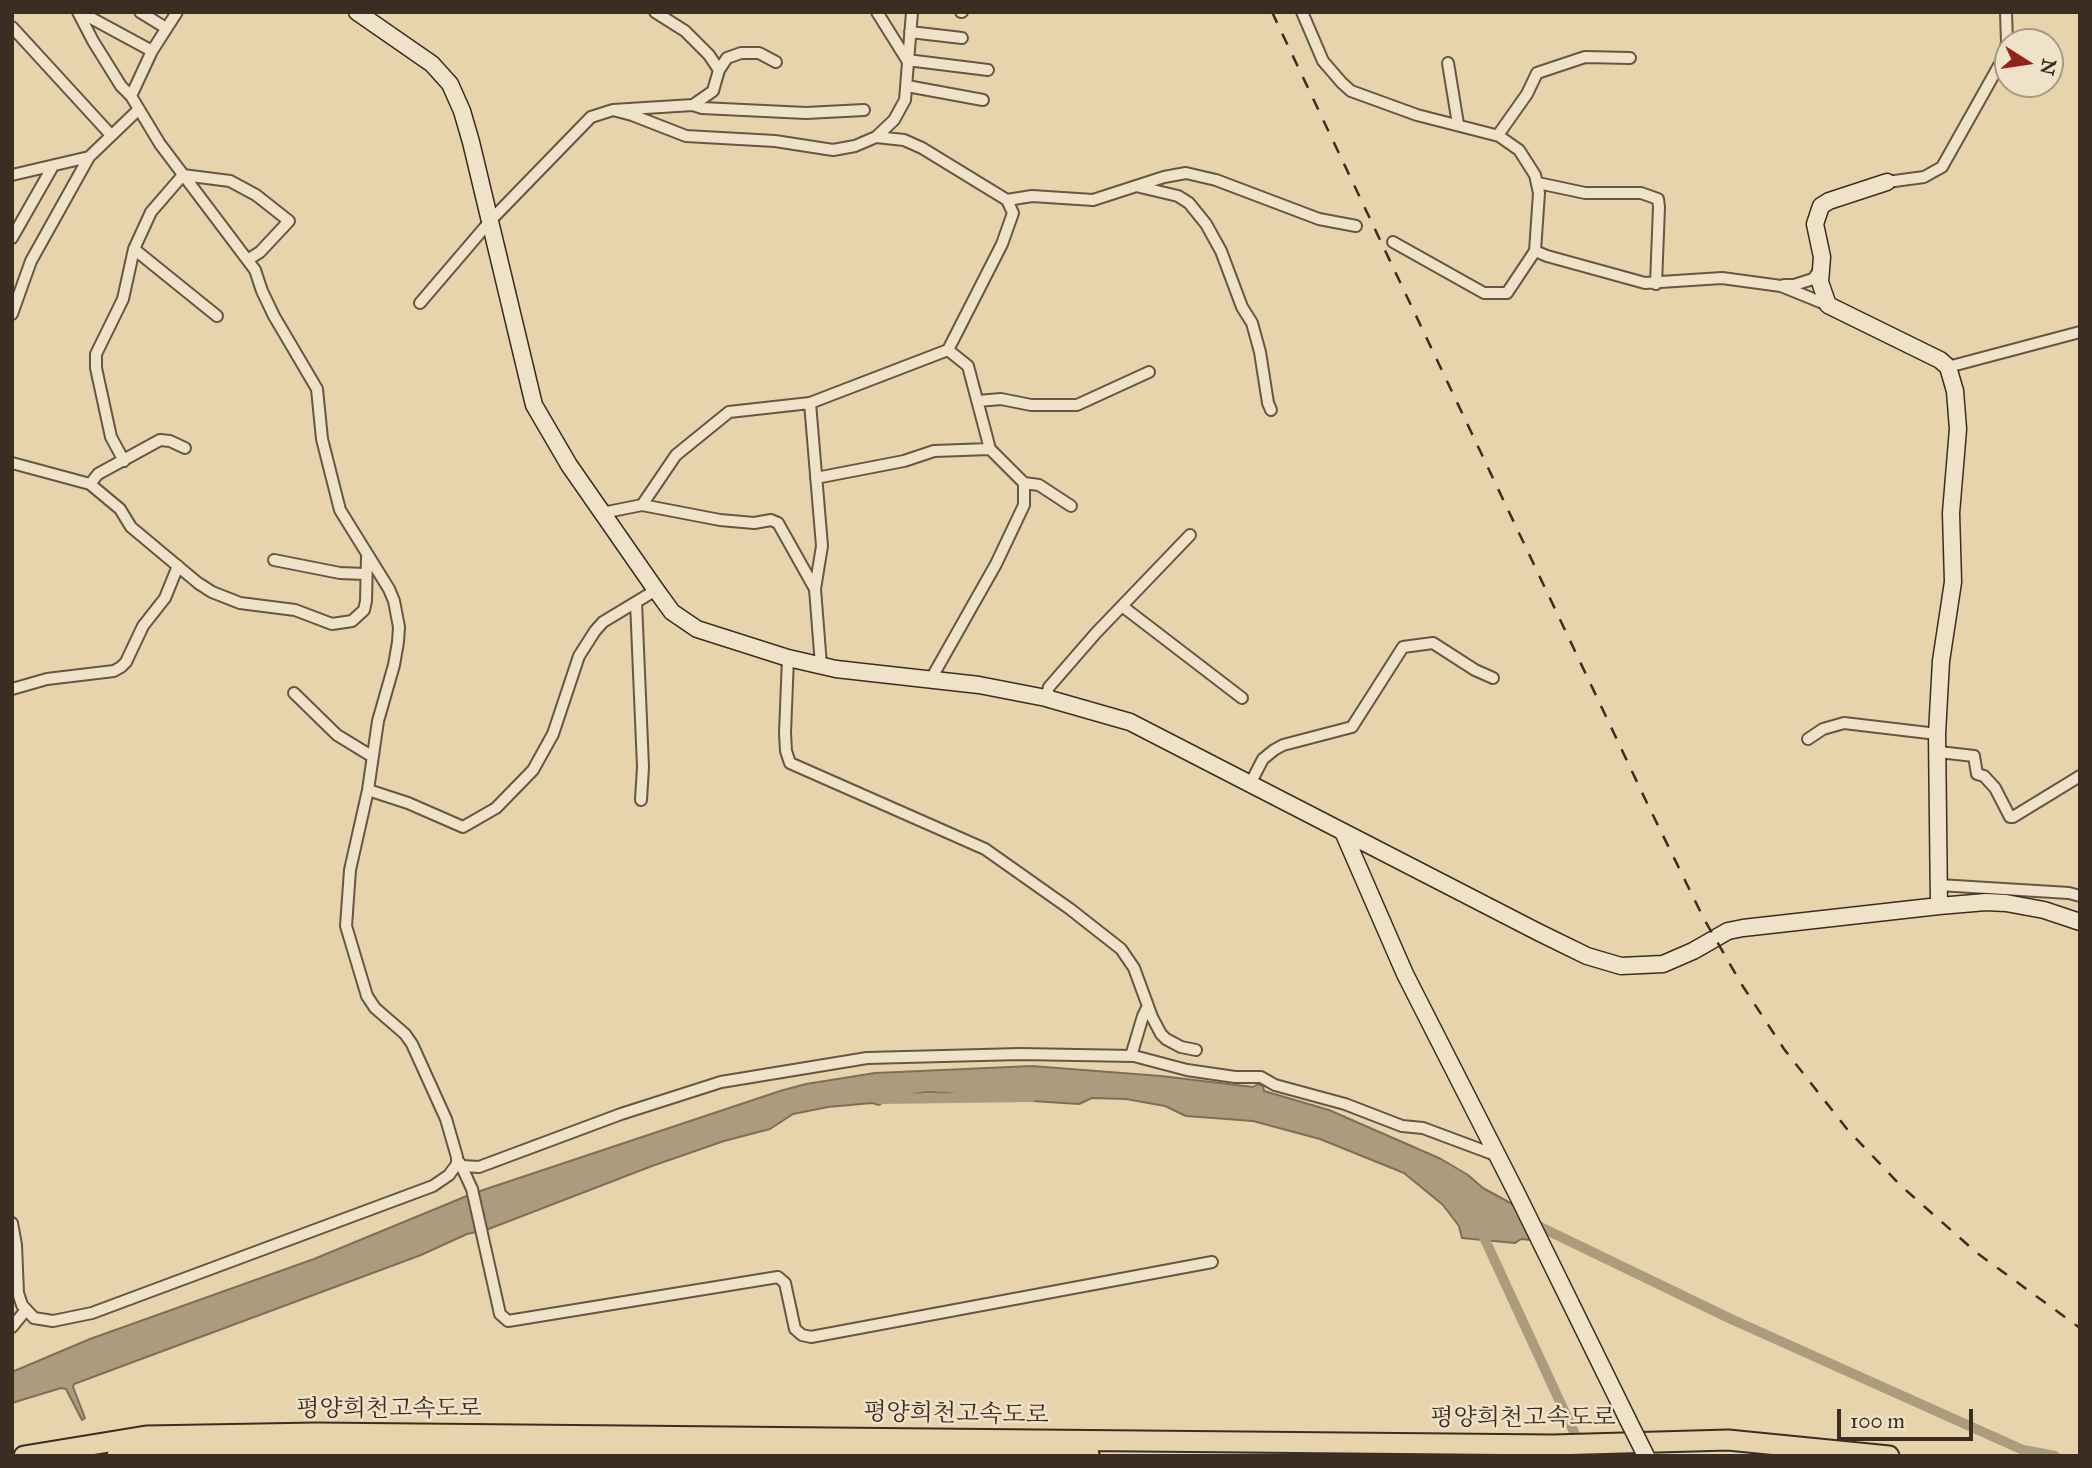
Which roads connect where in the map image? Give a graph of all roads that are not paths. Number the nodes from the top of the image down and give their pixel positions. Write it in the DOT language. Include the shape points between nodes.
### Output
graph roads {
  1 [pos="79,12"];
  2 [pos="141,12"];
  3 [pos="177,12"];
  4 [pos="357,12"];
  5 [pos="655,12"];
  6 [pos="877,12"];
  7 [pos="912,12"];
  8 [pos="1302,12"];
  9 [pos="2006,12"];
  10 [pos="12,27"];
  11 [pos="166,28"];
  12 [pos="910,32"];
  13 [pos="962,38"];
  14 [pos="152,51"];
  15 [pos="1630,58"];
  16 [pos="907,60"];
  17 [pos="776,62"];
  18 [pos="1448,63"];
  19 [pos="988,70"];
  20 [pos="719,71"];
  21 [pos="906,86"];
  22 [pos="131,96"];
  23 [pos="983,100"];
  24 [pos="692,105"];
  25 [pos="138,110"];
  26 [pos="612,110"];
  27 [pos="864,110"];
  28 [pos="1458,124"];
  29 [pos="111,135"];
  30 [pos="1498,135"];
  31 [pos="876,137"];
  32 [pos="89,157"];
  33 [pos="54,166"];
  34 [pos="12,175"];
  35 [pos="183,176"];
  36 [pos="1887,182"];
  37 [pos="1538,183"];
  38 [pos="1137,186"];
  39 [pos="1007,200"];
  40 [pos="491,220"];
  41 [pos="1356,226"];
  42 [pos="12,238"];
  43 [pos="1393,242"];
  44 [pos="134,249"];
  45 [pos="1535,251"];
  46 [pos="249,260"];
  47 [pos="1820,269"];
  48 [pos="1656,284"];
  49 [pos="1782,286"];
  50 [pos="420,303"];
  51 [pos="1828,305"];
  52 [pos="12,314"];
  53 [pos="217,316"];
  54 [pos="2080,332"];
  55 [pos="948,349"];
  56 [pos="1948,367"];
  57 [pos="1149,372"];
  58 [pos="978,401"];
  59 [pos="810,403"];
  60 [pos="1271,410"];
  61 [pos="185,448"];
  62 [pos="990,449"];
  63 [pos="124,461"];
  64 [pos="12,463"];
  65 [pos="816,478"];
  66 [pos="1024,483"];
  67 [pos="90,484"];
  68 [pos="642,505"];
  69 [pos="1071,506"];
  70 [pos="602,513"];
  71 [pos="1190,535"];
  72 [pos="367,557"];
  73 [pos="274,559"];
  74 [pos="178,566"];
  75 [pos="365,574"];
  76 [pos="815,589"];
  77 [pos="656,590"];
  78 [pos="636,602"];
  79 [pos="1122,606"];
  80 [pos="788,658"];
  81 [pos="821,665"];
  82 [pos="1493,678"];
  83 [pos="931,679"];
  84 [pos="12,689"];
  85 [pos="294,693"];
  86 [pos="1046,698"];
  87 [pos="1242,698"];
  88 [pos="1937,734"];
  89 [pos="1808,739"];
  90 [pos="1939,752"];
  91 [pos="373,757"];
  92 [pos="2080,776"];
  93 [pos="1250,783"];
  94 [pos="368,790"];
  95 [pos="641,800"];
  96 [pos="1344,834"];
  97 [pos="1939,885"];
  98 [pos="2080,896"];
  99 [pos="1939,906"];
  100 [pos="2080,922"];
  101 [pos="1148,1006"];
  102 [pos="1196,1050"];
  103 [pos="1131,1056"];
  104 [pos="1498,1156"];
  105 [pos="460,1162"];
  106 [pos="12,1223"];
  107 [pos="1212,1262"];
  108 [pos="25,1311"];
  109 [pos="12,1327"];
  110 [pos="24,1456"];
  111 [pos="117,1456"];
  112 [pos="1466,1456"];
  113 [pos="1646,1456"];
  114 [pos="1889,1456"];
  1 -- 14 [label="street"];
  1 -- 22 [label="street"];
  2 -- 11 [label="street"];
  3 -- 11 [label="street"];
  4 -- 40 [label="street" via="432,64 450,84 463,111"];
  5 -- 20 [label="street" via="696,40"];
  6 -- 16 [label="street"];
  7 -- 12 [label="street"];
  8 -- 28 [label="street" via="1323,61 1351,91"];
  9 -- 36 [label="street" via="2007,43 2001,62 1942,167 1924,177"];
  10 -- 29 [label="street"];
  11 -- 14 [label="street"];
  12 -- 13 [label="street"];
  12 -- 16 [label="street"];
  14 -- 22 [label="street"];
  15 -- 30 [label="street" via="1585,57 1537,73"];
  16 -- 19 [label="street"];
  16 -- 21 [label="street"];
  17 -- 20 [label="street" via="759,53 741,53 727,58"];
  18 -- 28 [label="street"];
  20 -- 24 [label="street" via="713,91"];
  21 -- 23 [label="street"];
  21 -- 31 [label="street" via="902,109"];
  22 -- 25 [label="street"];
  24 -- 26 [label="street"];
  24 -- 27 [label="street" via="806,113"];
  25 -- 29 [label="street"];
  25 -- 35 [label="street"];
  26 -- 31 [label="street" via="686,136 833,150"];
  26 -- 40 [label="street" via="592,117"];
  28 -- 30 [label="street"];
  29 -- 32 [label="street"];
  30 -- 37 [label="street" via="1525,157"];
  31 -- 39 [label="street" via="904,140 922,148"];
  32 -- 33 [label="street"];
  32 -- 52 [label="street" via="31,261"];
  33 -- 34 [label="street"];
  33 -- 42 [label="street"];
  35 -- 44 [label="street" via="151,212"];
  35 -- 46 [label="street"];
  35 -- 46 [label="street" via="230,181 289,221"];
  36 -- 47 [label="street" via="1821,206 1815,224"];
  37 -- 45 [label="street"];
  37 -- 48 [label="street" via="1584,193 1641,193 1658,199"];
  38 -- 39 [label="street" via="1093,200 1032,196"];
  38 -- 41 [label="street" via="1178,173 1201,175 1319,219"];
  38 -- 60 [label="street" via="1178,196 1206,224 1252,323"];
  39 -- 55 [label="street" via="1012,207 1011,222"];
  40 -- 50 [label="street"];
  40 -- 70 [label="street" via="534,405"];
  43 -- 45 [label="street" via="1491,294 1507,293"];
  44 -- 53 [label="street"];
  44 -- 63 [label="street" via="123,299 96,354 111,437"];
  45 -- 48 [label="street"];
  46 -- 72 [label="street" via="274,316 317,389 322,439 337,501"];
  47 -- 49 [label="street" via="1812,279"];
  47 -- 51 [label="street"];
  48 -- 49 [label="street" via="1722,278"];
  49 -- 51 [label="street"];
  51 -- 56 [label="street"];
  54 -- 56 [label="street"];
  55 -- 58 [label="street" via="968,366"];
  55 -- 59 [label="street"];
  56 -- 88 [label="street" via="1958,429 1951,513 1952,590 1941,661"];
  57 -- 58 [label="street" via="1077,405"];
  58 -- 62 [label="street"];
  59 -- 65 [label="street"];
  59 -- 68 [label="street" via="729,412 676,455"];
  61 -- 63 [label="street" via="164,439"];
  62 -- 65 [label="street" via="934,451"];
  62 -- 66 [label="street"];
  63 -- 67 [label="street" via="98,474"];
  64 -- 67 [label="street"];
  65 -- 76 [label="street" via="822,546"];
  66 -- 69 [label="street" via="1039,485"];
  66 -- 83 [label="street" via="1024,505"];
  67 -- 74 [label="street" via="120,509 131,527"];
  68 -- 70 [label="street"];
  68 -- 76 [label="street" via="720,520 778,523"];
  70 -- 77 [label="street"];
  71 -- 79 [label="street"];
  72 -- 75 [label="street"];
  72 -- 91 [label="street" via="389,589 399,627"];
  73 -- 75 [label="street"];
  74 -- 75 [label="street" via="226,599 295,610 332,624 352,621 364,610"];
  74 -- 84 [label="street" via="165,598 121,667"];
  76 -- 81 [label="street"];
  77 -- 78 [label="street"];
  77 -- 80 [label="street" via="672,612 697,629"];
  78 -- 94 [label="street" via="595,631 579,656 553,734 533,770 496,808 463,827"];
  78 -- 95 [label="street"];
  79 -- 86 [label="street" via="1049,687"];
  79 -- 87 [label="street"];
  80 -- 81 [label="street"];
  80 -- 101 [label="street" via="785,733 790,763 985,849 1121,949 1134,968"];
  81 -- 83 [label="street"];
  82 -- 93 [label="street" via="1433,643 1403,647 1352,727 1283,745 1263,759"];
  83 -- 86 [label="street"];
  85 -- 91 [label="street" via="337,735"];
  86 -- 93 [label="street" via="1130,722"];
  88 -- 89 [label="street" via="1844,723"];
  88 -- 90 [label="street"];
  90 -- 92 [label="street" via="1974,756 1977,774 1995,788 2010,817"];
  90 -- 97 [label="street"];
  91 -- 94 [label="street"];
  93 -- 96 [label="street"];
  94 -- 105 [label="street" via="345,909 349,941 367,996 412,1044"];
  96 -- 99 [label="street" via="1587,956 1621,966 1663,964 1743,928"];
  96 -- 104 [label="street" via="1405,974"];
  97 -- 98 [label="street"];
  97 -- 99 [label="street"];
  99 -- 100 [label="street" via="2006,903"];
  101 -- 102 [label="street" via="1166,1039"];
  101 -- 103 [label="street"];
  103 -- 104 [label="street" via="1187,1070 1261,1077"];
  103 -- 105 [label="street" via="867,1058 801,1067 691,1090 479,1167"];
  104 -- 113 [label="street, bridge"];
  105 -- 107 [label="street" via="472,1189 500,1314 508,1321 778,1277 785,1283 795,1328 811,1337"];
  105 -- 108 [label="street" via="433,1186 92,1313 47,1321"];
  106 -- 108 [label="street" via="18,1293"];
  108 -- 109 [label="street"];
  110 -- 114 [label="highway, 평양희천고속도로" via="146,1436 316,1433 1553,1445 1728,1440"];
  111 -- 112 [label="highway, 평양희천고속도로" via="221,1449"];
}
